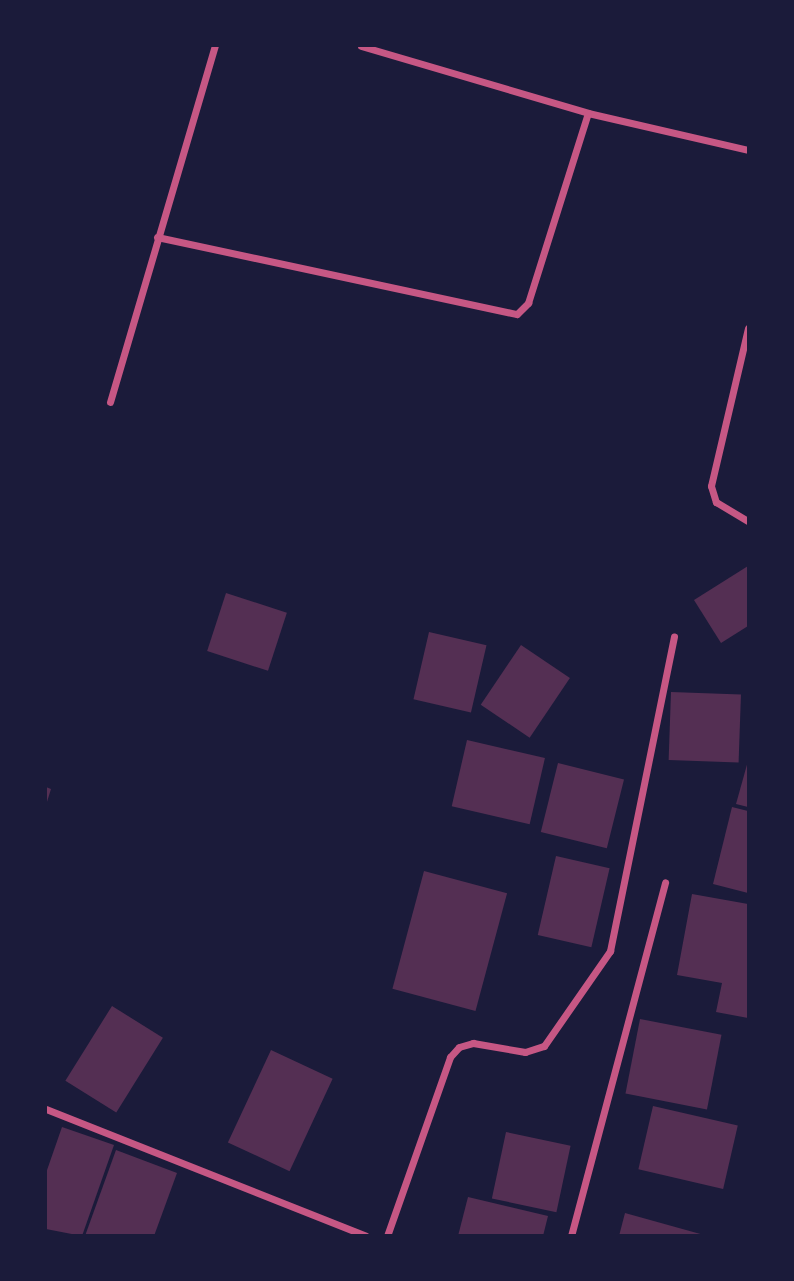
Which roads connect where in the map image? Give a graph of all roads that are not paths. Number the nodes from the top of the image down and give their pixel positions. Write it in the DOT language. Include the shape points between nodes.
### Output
graph roads {
  1 [pos="215,46"];
  2 [pos="360,46"];
  3 [pos="588,113"];
  4 [pos="748,150"];
  5 [pos="157,237"];
  6 [pos="748,328"];
  7 [pos="110,402"];
  8 [pos="748,521"];
  9 [pos="674,636"];
  10 [pos="665,882"];
  11 [pos="46,1109"];
  12 [pos="366,1236"];
  13 [pos="387,1236"];
  14 [pos="571,1236"];
  1 -- 5 [label="street"];
  2 -- 3 [label="street"];
  3 -- 4 [label="street"];
  3 -- 5 [label="street" via="528,303 517,314"];
  5 -- 7 [label="street"];
  6 -- 8 [label="street" via="711,486 716,502"];
  9 -- 13 [label="street" via="610,951 544,1046 525,1052 473,1043 459,1047 450,1057"];
  10 -- 14 [label="street"];
  11 -- 12 [label="street"];
}
